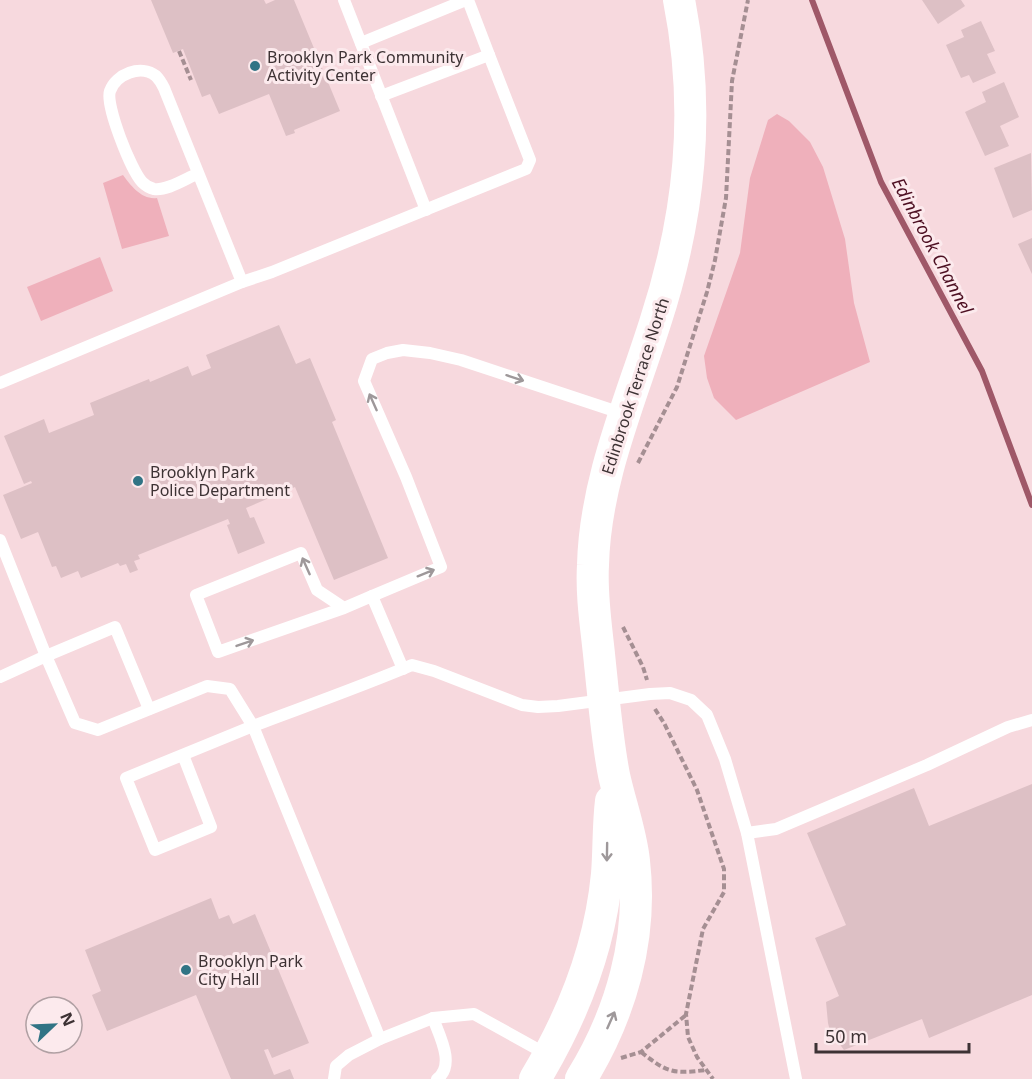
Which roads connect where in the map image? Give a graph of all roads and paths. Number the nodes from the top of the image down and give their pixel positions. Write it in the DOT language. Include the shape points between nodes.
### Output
graph roads {
  1 [pos="344,0"];
  2 [pos="467,0"];
  3 [pos="679,0"];
  4 [pos="748,0"];
  5 [pos="360,43"];
  6 [pos="178,51"];
  7 [pos="489,55"];
  8 [pos="190,80"];
  9 [pos="381,96"];
  10 [pos="197,174"];
  11 [pos="426,210"];
  12 [pos="242,282"];
  13 [pos="0,383"];
  14 [pos="625,414"];
  15 [pos="635,469"];
  16 [pos="0,540"];
  17 [pos="372,596"];
  18 [pos="344,608"];
  19 [pos="620,618"];
  20 [pos="46,656"];
  21 [pos="403,669"];
  22 [pos="0,677"];
  23 [pos="648,684"];
  24 [pos="604,701"];
  25 [pos="653,706"];
  26 [pos="149,709"];
  27 [pos="1032,720"];
  28 [pos="253,726"];
  29 [pos="183,755"];
  30 [pos="614,773"];
  31 [pos="747,833"];
  32 [pos="686,1014"];
  33 [pos="433,1018"];
  34 [pos="380,1039"];
  35 [pos="641,1052"];
  36 [pos="542,1067"];
  37 [pos="706,1070"];
  38 [pos="594,1073"];
  39 [pos="334,1079"];
  40 [pos="437,1079"];
  41 [pos="712,1079"];
  42 [pos="796,1079"];
  1 -- 5 [label="lane"];
  2 -- 5 [label="lane"];
  2 -- 7 [label="lane"];
  3 -- 14 [label="street, Edinbrook Terrace North" via="690,77 686,196 675,255"];
  4 -- 15 [label="path" via="732,81 726,198 707,291 677,387"];
  5 -- 9 [label="lane"];
  6 -- 8 [label="path"];
  7 -- 9 [label="lane"];
  7 -- 11 [label="lane" via="530,160 526,169"];
  9 -- 11 [label="lane"];
  10 -- 10 [label="lane" via="156,76 131,71 119,78 110,91 109,107 143,184 161,189"];
  10 -- 12 [label="lane"];
  11 -- 12 [label="lane"];
  12 -- 13 [label="lane"];
  17 -- 14 [label="lane, one-way" via="441,567 364,381 372,359 404,350 430,353"];
  14 -- 24 [label="street, Edinbrook Terrace North" via="603,488 592,564"];
  16 -- 20 [label="lane"];
  17 -- 18 [label="lane"];
  17 -- 21 [label="lane"];
  18 -- 18 [label="lane, one-way" via="317,590 301,553 196,595 218,652"];
  19 -- 23 [label="path"];
  20 -- 22 [label="lane"];
  20 -- 26 [label="lane" via="75,723 98,730"];
  20 -- 26 [label="lane" via="115,627"];
  21 -- 24 [label="lane" via="412,665 434,671 505,700 538,707"];
  21 -- 28 [label="lane"];
  24 -- 30 [label="street, Edinbrook Terrace North"];
  24 -- 31 [label="lane" via="670,693 691,700 707,715 712,726"];
  25 -- 32 [label="path" via="697,790 724,869 724,892 703,929"];
  26 -- 28 [label="lane" via="207,686 230,689"];
  27 -- 31 [label="lane" via="776,829"];
  28 -- 29 [label="lane"];
  28 -- 34 [label="lane"];
  29 -- 29 [label="lane" via="126,778 155,850 211,827"];
  30 -- 36 [label="street, Edinbrook Terrace North, one-way" via="607,872 593,947 580,991"];
  38 -- 30 [label="street, Edinbrook Terrace North, one-way" via="626,978 635,904 634,861"];
  31 -- 42 [label="lane"];
  32 -- 35 [label="path"];
  32 -- 37 [label="path" via="688,1037"];
  33 -- 34 [label="lane"];
  33 -- 36 [label="lane" via="474,1014"];
  33 -- 40 [label="lane" via="446,1064"];
  34 -- 39 [label="lane" via="336,1065"];
  35 -- 37 [label="path" via="657,1065 677,1073"];
  35 -- 38 [label="path"];
  36 -- 38 [label="street"];
  37 -- 41 [label="path"];
}
